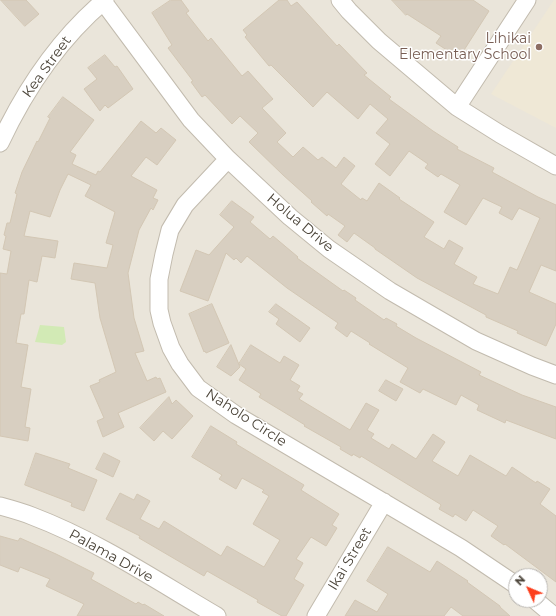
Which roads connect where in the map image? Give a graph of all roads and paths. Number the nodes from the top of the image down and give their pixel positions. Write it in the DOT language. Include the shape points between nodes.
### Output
graph roads {
  1 [pos="340,0"];
  2 [pos="527,0"];
  3 [pos="103,1"];
  4 [pos="457,107"];
  5 [pos="0,143"];
  6 [pos="228,159"];
  7 [pos="556,166"];
  8 [pos="556,375"];
  9 [pos="384,502"];
  10 [pos="0,506"];
  11 [pos="508,580"];
  12 [pos="544,608"];
  13 [pos="217,616"];
  14 [pos="316,616"];
  15 [pos="554,616"];
  1 -- 4 [label="street" via="379,41"];
  2 -- 4 [label="street"];
  3 -- 5 [label="street, Kea Street" via="50,59 13,115"];
  3 -- 6 [label="street, Holua Drive" via="191,120"];
  4 -- 7 [label="street"];
  6 -- 8 [label="street, Holua Drive" via="290,217 329,249 390,292 476,341"];
  6 -- 9 [label="street, Naholo Circle" via="185,205 170,230 159,279 159,303 162,323 171,348 188,376 198,388 215,401"];
  9 -- 11 [label="street, Naholo Circle" via="461,548"];
  9 -- 14 [label="street, Ikai Street"];
  10 -- 13 [label="street, Palama Drive" via="32,516 106,551"];
  12 -- 15 [label="street"];
}
